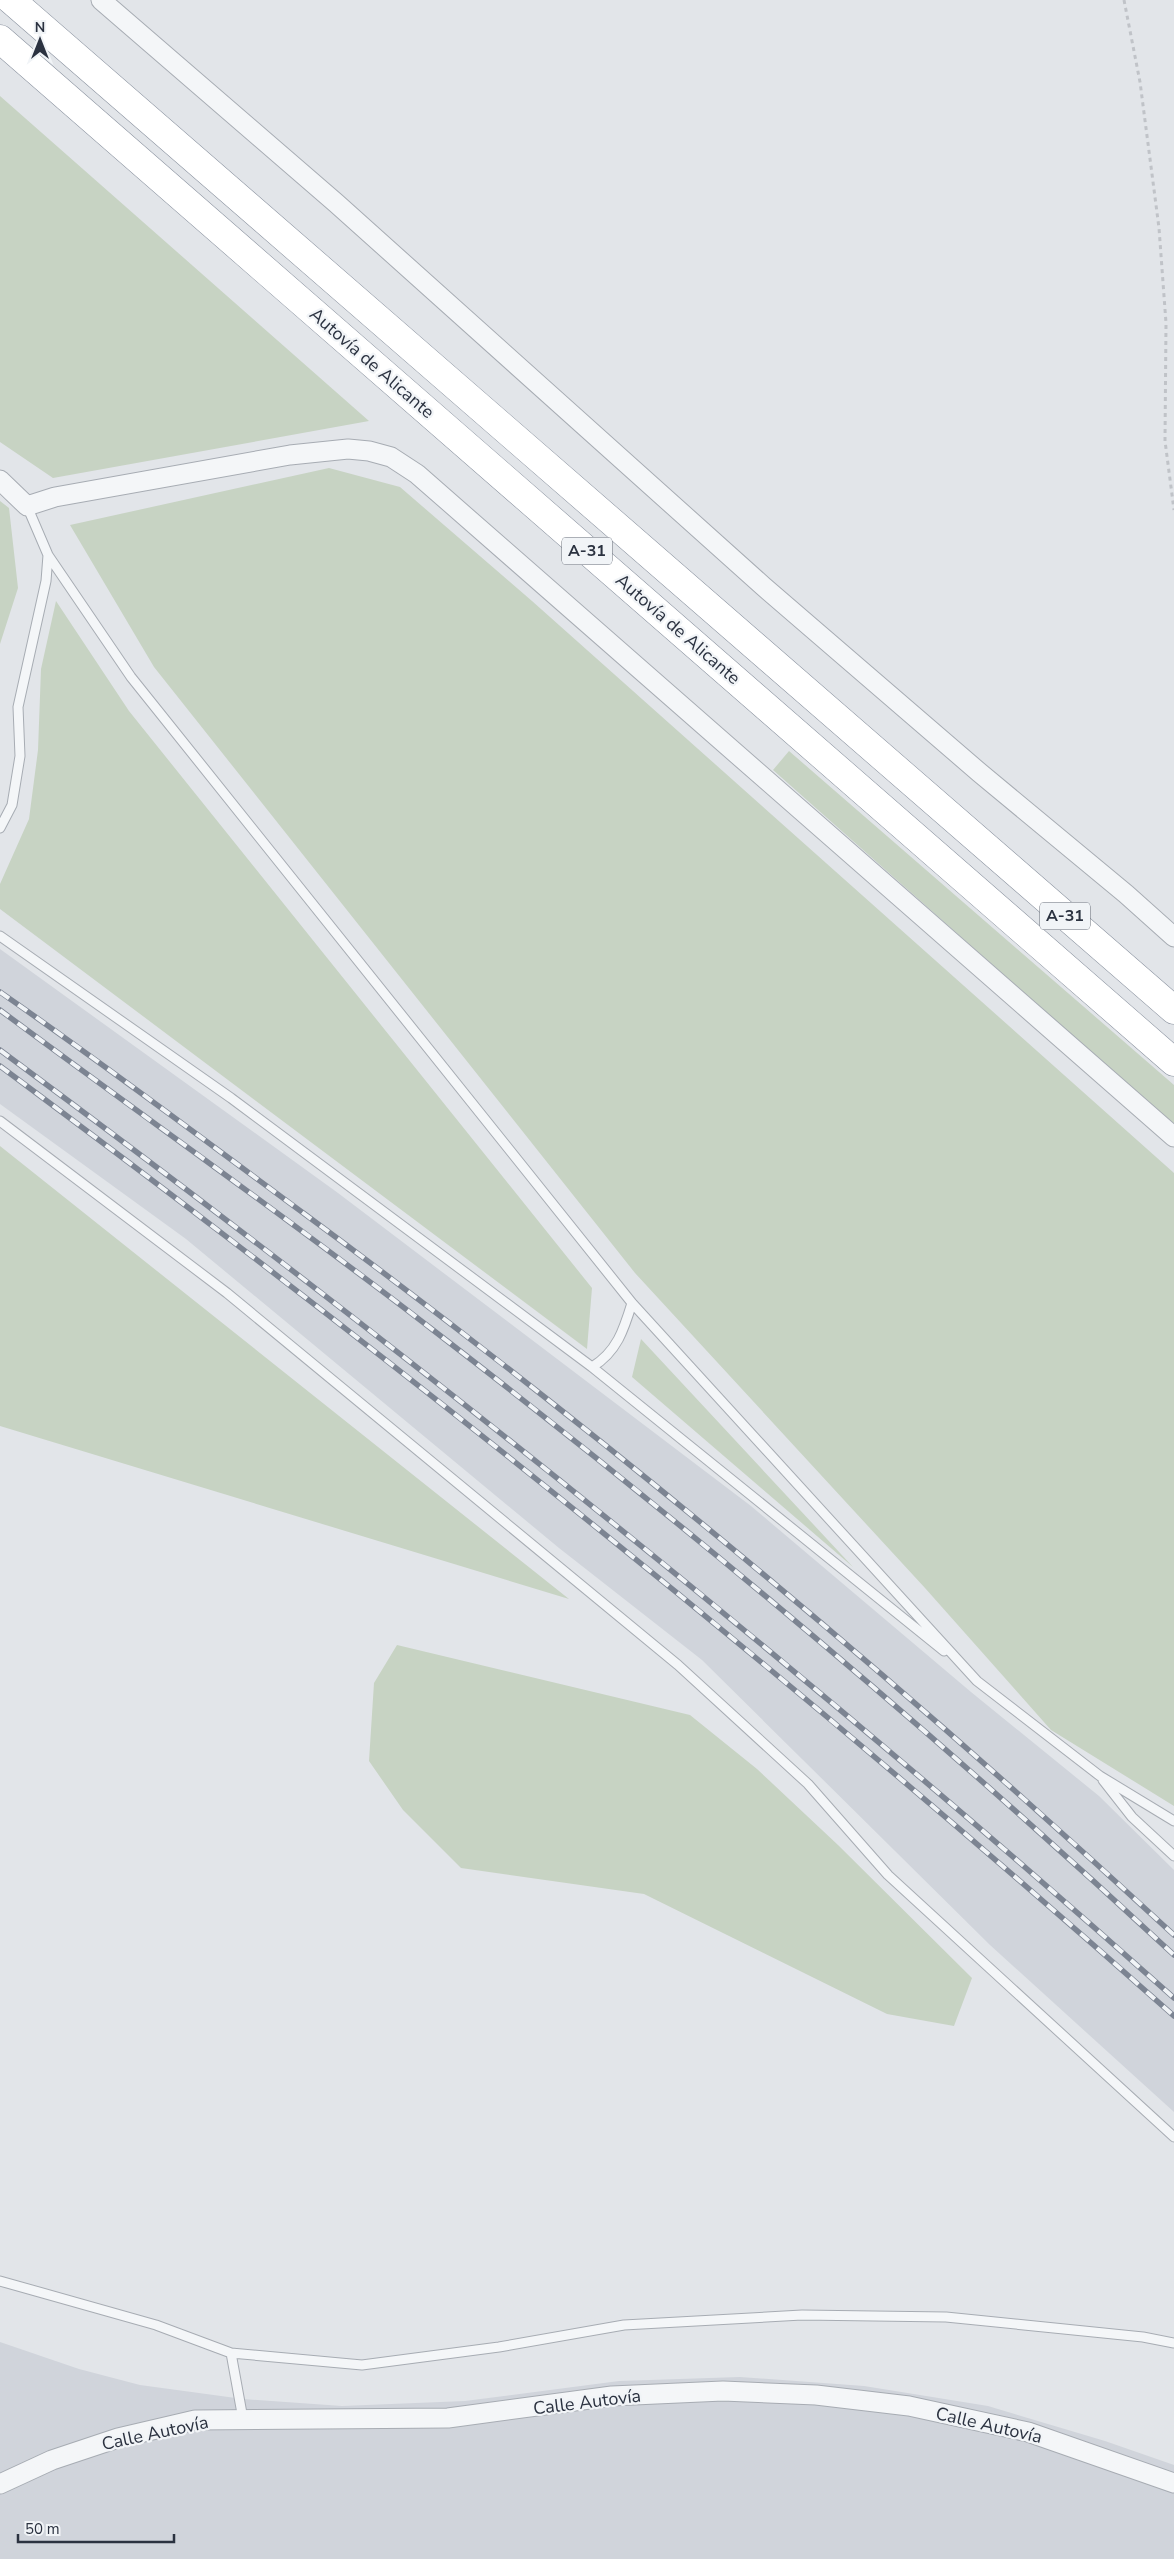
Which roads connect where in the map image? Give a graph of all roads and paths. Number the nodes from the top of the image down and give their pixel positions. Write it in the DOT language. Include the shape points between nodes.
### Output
graph roads {
  1 [pos="11,0"];
  2 [pos="101,0"];
  3 [pos="1124,0"];
  4 [pos="0,39"];
  5 [pos="0,480"];
  6 [pos="28,506"];
  7 [pos="1174,510"];
  8 [pos="48,555"];
  9 [pos="0,828"];
  10 [pos="0,936"];
  11 [pos="1174,938"];
  12 [pos="1174,1010"];
  13 [pos="1174,1062"];
  14 [pos="0,1121"];
  15 [pos="1174,1137"];
  16 [pos="632,1303"];
  17 [pos="592,1367"];
  18 [pos="971,1673"];
  19 [pos="1100,1776"];
  20 [pos="1174,1820"];
  21 [pos="1174,1856"];
  22 [pos="1174,2137"];
  23 [pos="0,2282"];
  24 [pos="1174,2343"];
  25 [pos="231,2352"];
  26 [pos="243,2419"];
  27 [pos="1174,2483"];
  28 [pos="0,2484"];
  1 -- 12 [label="highway, Autovía de Alicante / A-31"];
  2 -- 11 [label="street" via="386,247 763,586"];
  3 -- 7 [label="path" via="1140,82 1159,228 1166,323 1165,441"];
  4 -- 13 [label="highway, Autovía de Alicante / A-31"];
  5 -- 6 [label="street"];
  6 -- 8 [label="lane"];
  6 -- 15 [label="street" via="55,496 290,455 348,449 391,457 425,480"];
  8 -- 9 [label="lane" via="46,581 18,707 20,756 12,805"];
  8 -- 16 [label="lane" via="137,684"];
  10 -- 17 [label="lane" via="231,1098"];
  14 -- 22 [label="lane" via="227,1293 678,1665 808,1784 888,1875"];
  16 -- 17 [label="lane" via="622,1335 605,1360"];
  16 -- 18 [label="lane"];
  17 -- 18 [label="lane"];
  18 -- 19 [label="lane" via="977,1681"];
  19 -- 20 [label="lane"];
  19 -- 21 [label="lane" via="1132,1816"];
  23 -- 25 [label="lane" via="156,2326"];
  24 -- 25 [label="lane" via="946,2317 802,2315 624,2325 499,2347 362,2365"];
  25 -- 26 [label="lane"];
  26 -- 27 [label="street, Calle Autovía" via="448,2418 612,2396 714,2391 816,2395 909,2406 1028,2432"];
  26 -- 28 [label="street, Calle Autovía" via="195,2420 118,2438 52,2460"];
}
